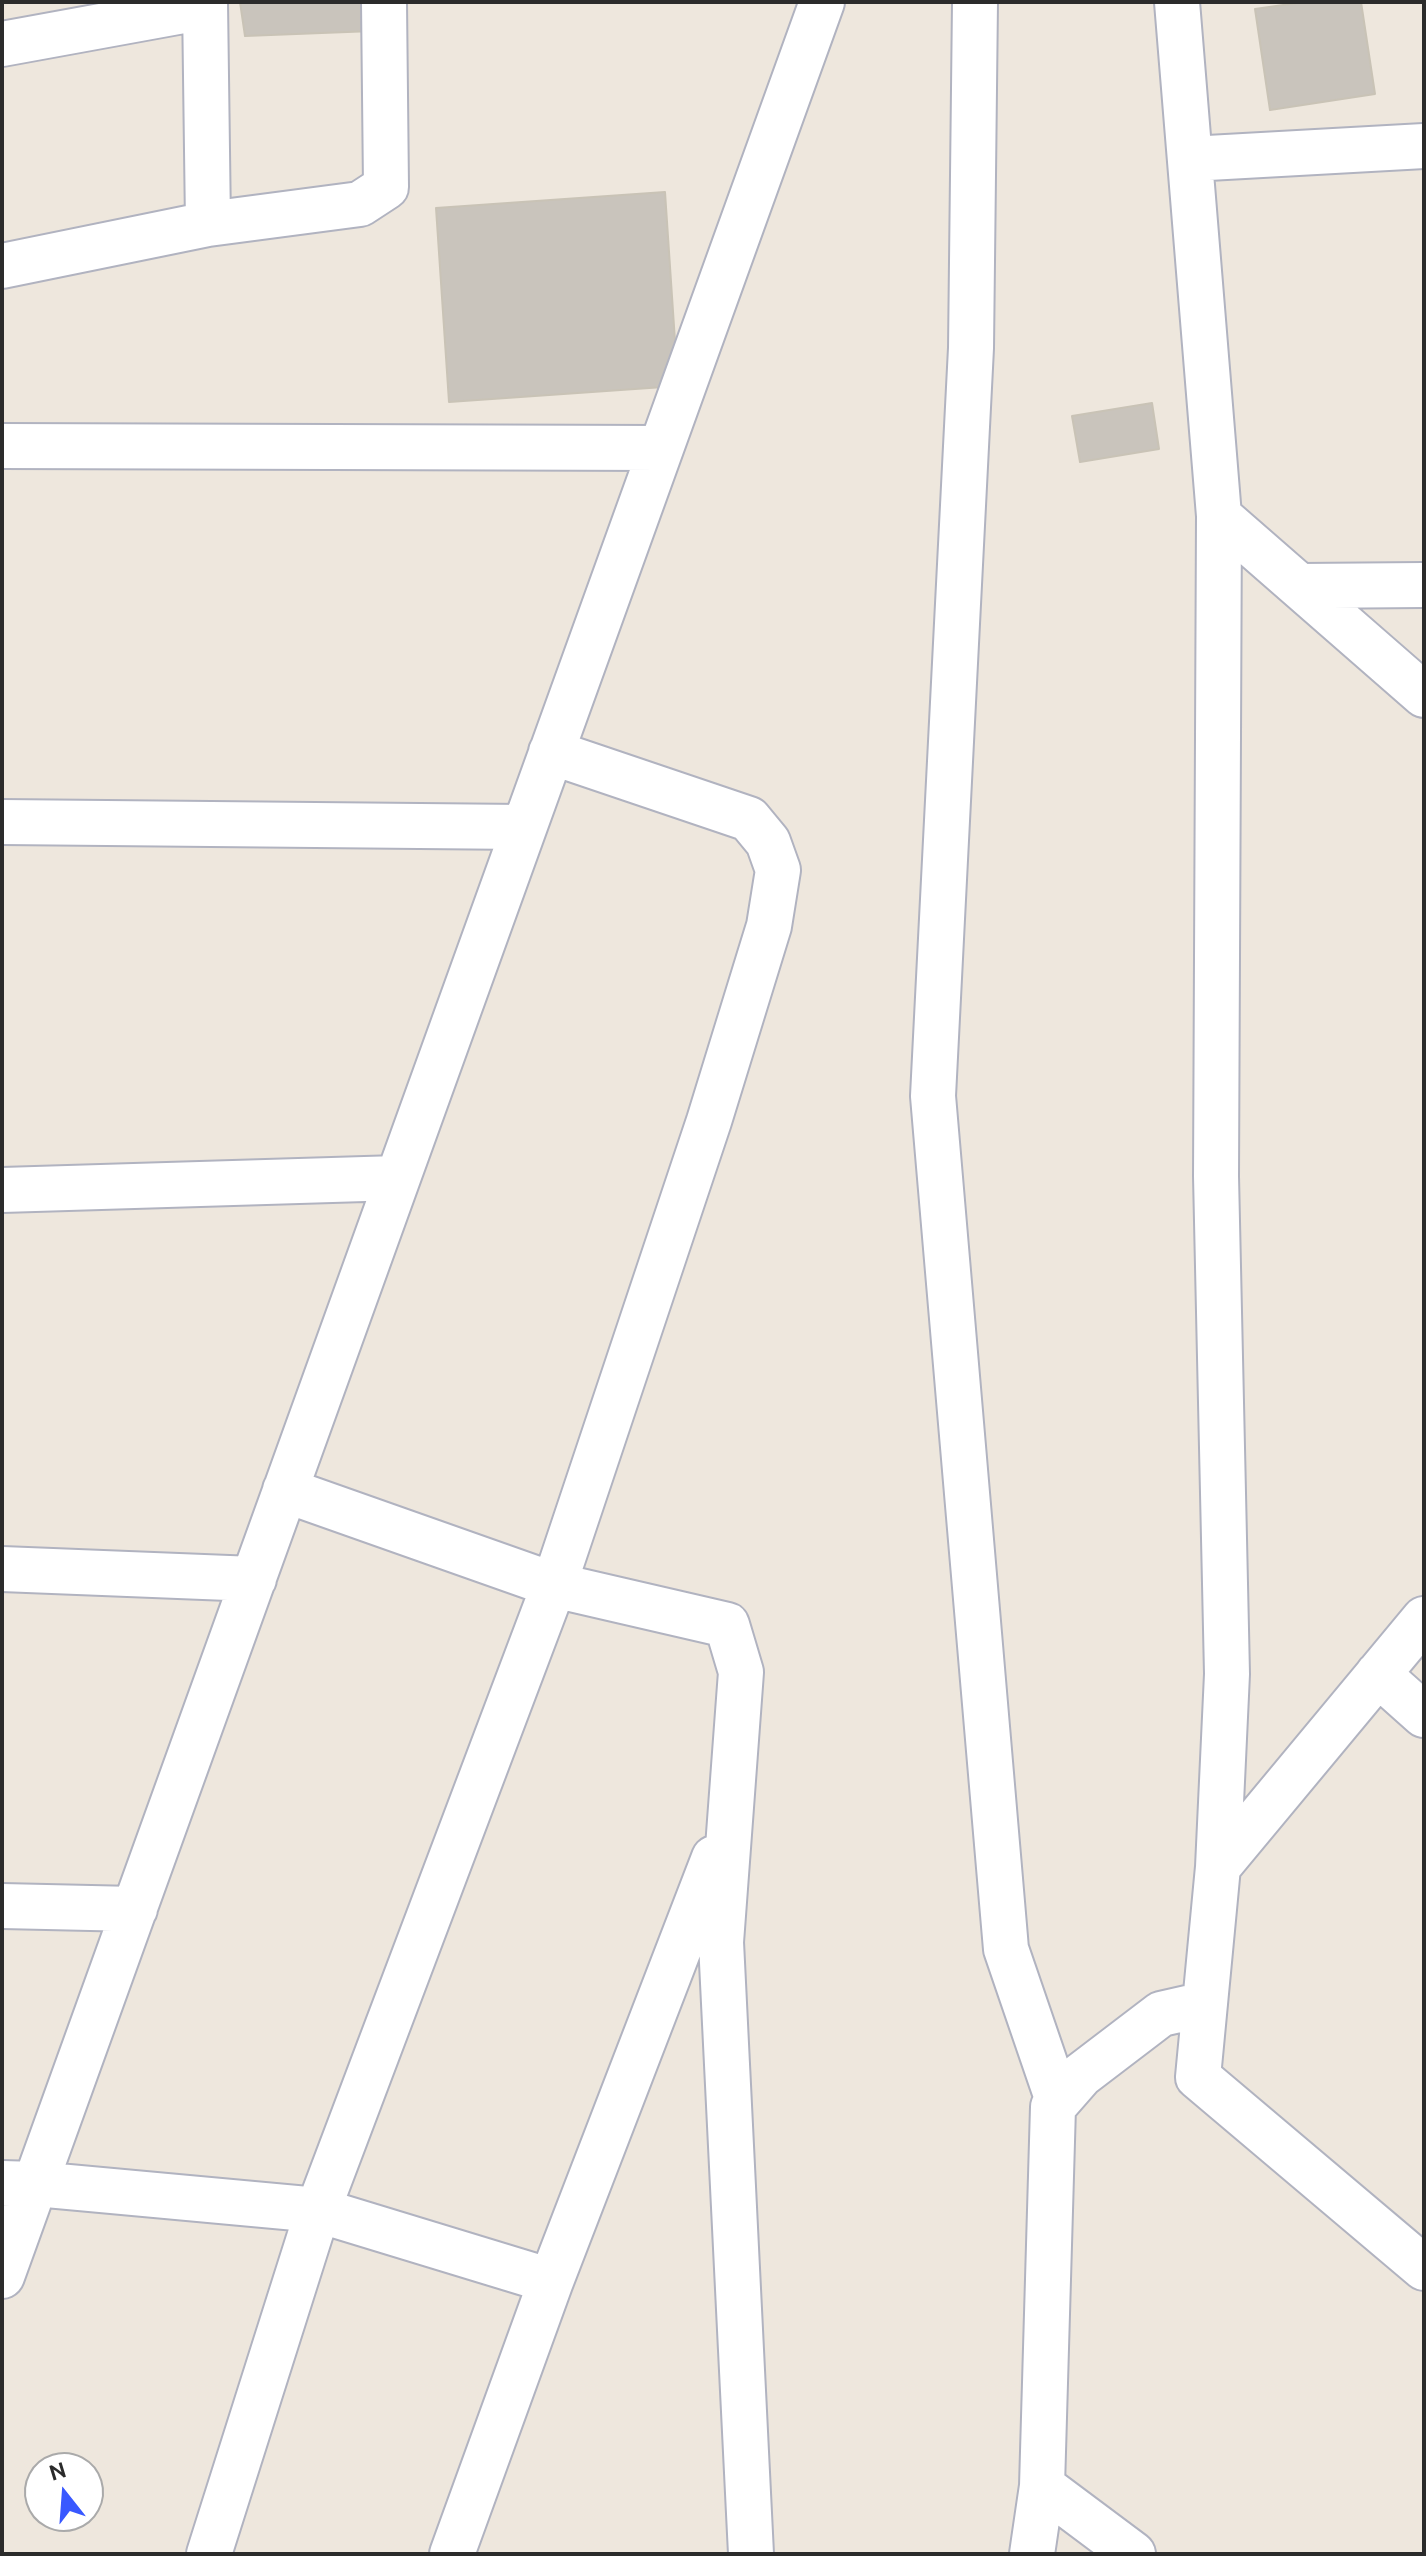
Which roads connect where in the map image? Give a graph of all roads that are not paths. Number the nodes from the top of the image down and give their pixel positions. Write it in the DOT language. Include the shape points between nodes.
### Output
graph roads {
  1 [pos="384,2"];
  2 [pos="822,2"];
  3 [pos="975,2"];
  4 [pos="1177,2"];
  5 [pos="205,4"];
  6 [pos="2,44"];
  7 [pos="1424,146"];
  8 [pos="1190,159"];
  9 [pos="208,224"];
  10 [pos="2,266"];
  11 [pos="2,446"];
  12 [pos="661,448"];
  13 [pos="1219,516"];
  14 [pos="1424,585"];
  15 [pos="1300,586"];
  16 [pos="1424,695"];
  17 [pos="551,752"];
  18 [pos="2,822"];
  19 [pos="524,827"];
  20 [pos="398,1178"];
  21 [pos="2,1190"];
  22 [pos="285,1490"];
  23 [pos="2,1569"];
  24 [pos="254,1579"];
  25 [pos="554,1585"];
  26 [pos="1424,1619"];
  27 [pos="1378,1674"];
  28 [pos="1424,1715"];
  29 [pos="730,1816"];
  30 [pos="1218,1867"];
  31 [pos="2,1906"];
  32 [pos="135,1909"];
  33 [pos="1205,2004"];
  34 [pos="1058,2101"];
  35 [pos="19,2183"];
  36 [pos="318,2210"];
  37 [pos="1424,2268"];
  38 [pos="2,2276"];
  39 [pos="551,2281"];
  40 [pos="1042,2486"];
  41 [pos="209,2554"];
  42 [pos="452,2554"];
  43 [pos="751,2554"];
  44 [pos="1032,2554"];
  45 [pos="1133,2554"];
  1 -- 9 [label="street" via="386,187 360,204"];
  2 -- 12 [label="street"];
  3 -- 34 [label="street" via="971,348 933,1096 1006,1949"];
  4 -- 8 [label="street"];
  5 -- 6 [label="street"];
  5 -- 9 [label="street"];
  7 -- 8 [label="street"];
  8 -- 13 [label="street"];
  9 -- 10 [label="street"];
  11 -- 12 [label="street"];
  12 -- 17 [label="street"];
  13 -- 15 [label="street"];
  13 -- 30 [label="street" via="1216,1176 1227,1674"];
  14 -- 15 [label="street"];
  15 -- 16 [label="street"];
  17 -- 19 [label="street"];
  17 -- 25 [label="street" via="749,819 768,842 778,870 769,926 709,1121"];
  18 -- 19 [label="street"];
  19 -- 20 [label="street"];
  20 -- 21 [label="street"];
  20 -- 22 [label="street"];
  22 -- 24 [label="street"];
  22 -- 25 [label="street"];
  23 -- 24 [label="street"];
  24 -- 32 [label="street"];
  25 -- 29 [label="street" via="727,1625 741,1672"];
  25 -- 36 [label="street"];
  26 -- 27 [label="street"];
  27 -- 28 [label="street"];
  27 -- 30 [label="street"];
  29 -- 39 [label="street"];
  29 -- 43 [label="street" via="721,1942"];
  30 -- 33 [label="street"];
  31 -- 32 [label="street"];
  32 -- 35 [label="street"];
  33 -- 34 [label="street" via="1161,2014 1081,2075"];
  33 -- 37 [label="street" via="1198,2077"];
  34 -- 40 [label="street" via="1053,2107"];
  35 -- 36 [label="street"];
  35 -- 38 [label="street"];
  36 -- 39 [label="street"];
  36 -- 41 [label="street"];
  39 -- 42 [label="street"];
  40 -- 44 [label="street"];
  40 -- 45 [label="street"];
}
